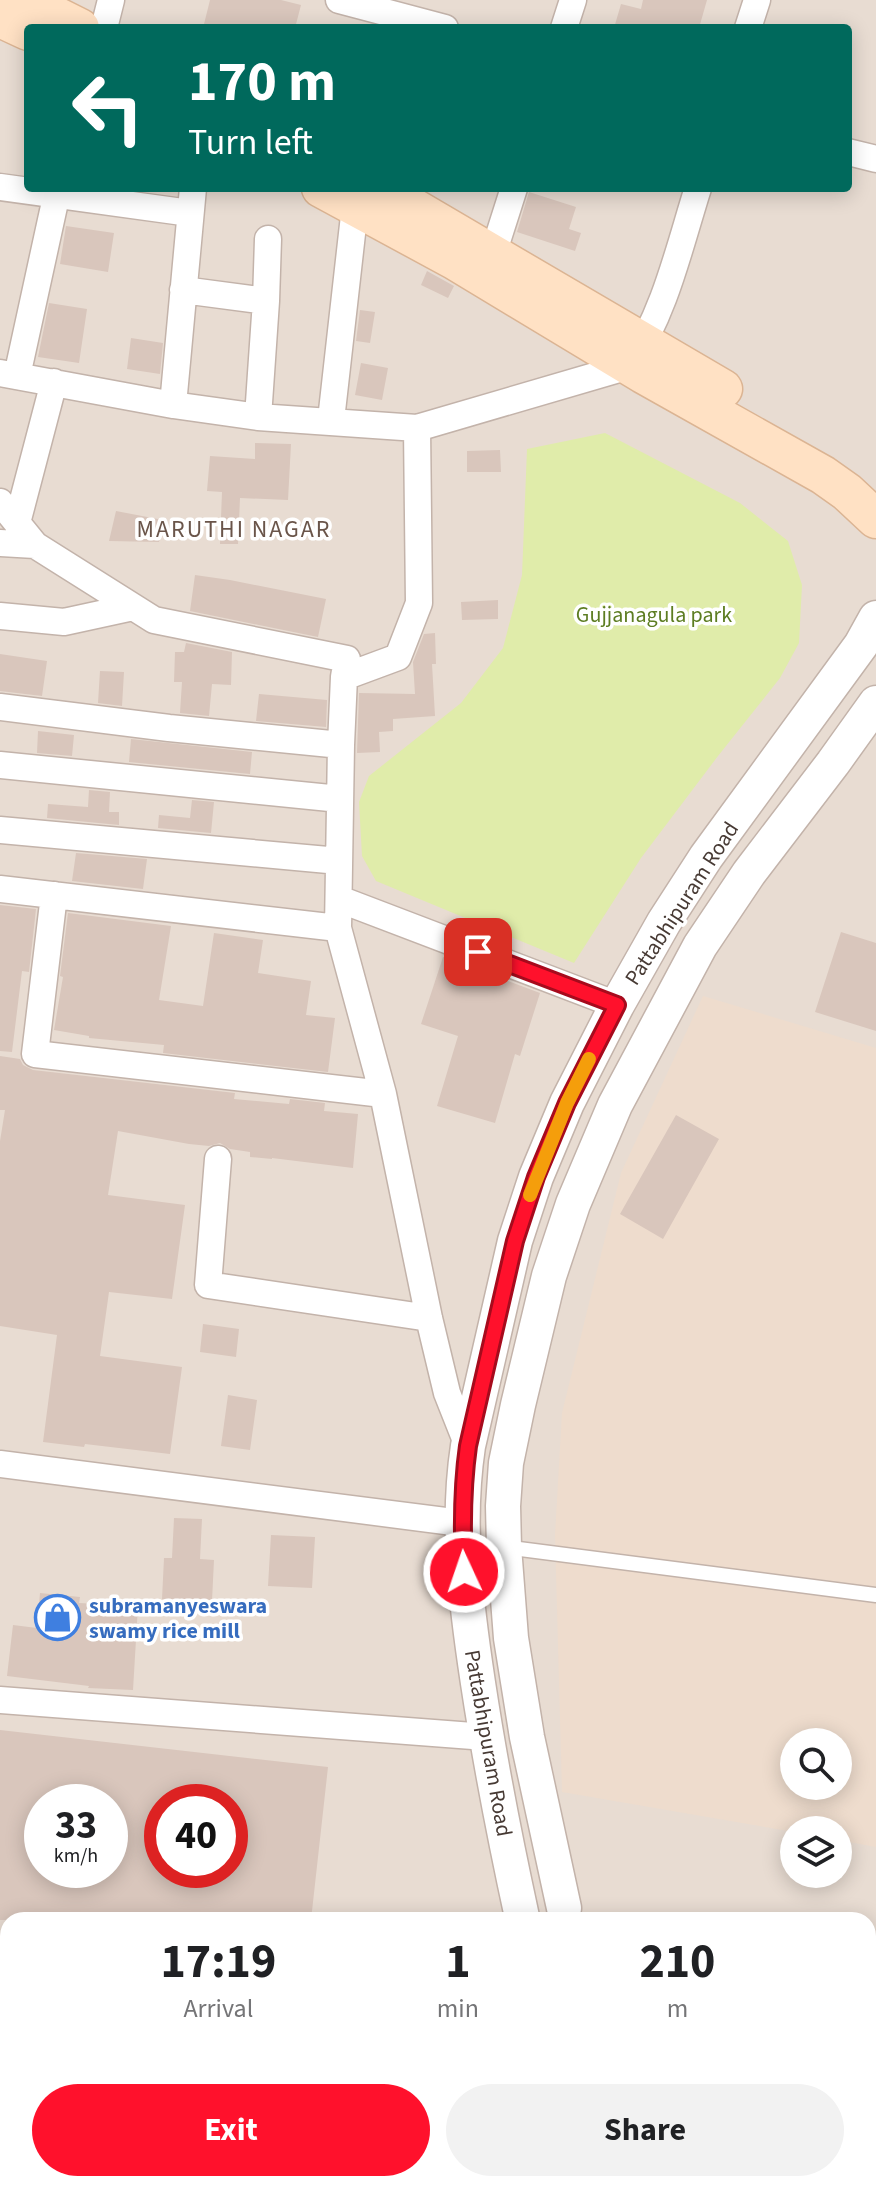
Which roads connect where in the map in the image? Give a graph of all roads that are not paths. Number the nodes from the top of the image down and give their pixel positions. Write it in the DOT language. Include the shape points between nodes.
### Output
graph roads {
  1 [pos="24,0"];
  2 [pos="111,0"];
  3 [pos="339,0"];
  4 [pos="573,0"];
  5 [pos="757,0"];
  6 [pos="381,13"];
  7 [pos="0,18"];
  8 [pos="72,24"];
  9 [pos="105,24"];
  10 [pos="428,24"];
  11 [pos="565,24"];
  12 [pos="749,24"];
  13 [pos="24,29"];
  14 [pos="852,153"];
  15 [pos="876,159"];
  16 [pos="0,187"];
  17 [pos="24,189"];
  18 [pos="58,192"];
  19 [pos="71,192"];
  20 [pos="341,192"];
  21 [pos="513,192"];
  22 [pos="697,192"];
  23 [pos="367,197"];
  24 [pos="191,201"];
  25 [pos="268,239"];
  26 [pos="493,254"];
  27 [pos="183,290"];
  28 [pos="266,301"];
  29 [pos="637,355"];
  30 [pos="8,375"];
  31 [pos="54,382"];
  32 [pos="173,405"];
  33 [pos="258,417"];
  34 [pos="331,420"];
  35 [pos="417,428"];
  36 [pos="876,487"];
  37 [pos="0,502"];
  38 [pos="876,519"];
  39 [pos="9,533"];
  40 [pos="133,607"];
  41 [pos="0,616"];
  42 [pos="876,618"];
  43 [pos="344,677"];
  44 [pos="876,703"];
  45 [pos="0,707"];
  46 [pos="341,745"];
  47 [pos="0,765"];
  48 [pos="340,799"];
  49 [pos="0,830"];
  50 [pos="339,861"];
  51 [pos="0,889"];
  52 [pos="54,895"];
  53 [pos="339,899"];
  54 [pos="338,928"];
  55 [pos="617,1005"];
  56 [pos="383,1094"];
  57 [pos="218,1159"];
  58 [pos="429,1318"];
  59 [pos="468,1446"];
  60 [pos="0,1464"];
  61 [pos="461,1523"];
  62 [pos="504,1547"];
  63 [pos="876,1595"];
  64 [pos="0,1700"];
  65 [pos="486,1737"];
  66 [pos="520,1912"];
  67 [pos="527,1912"];
  68 [pos="567,1912"];
  69 [pos="571,1912"];
  1 -- 8 [label="main road"];
  2 -- 9 [label="street"];
  3 -- 6 [label="street"];
  4 -- 11 [label="street"];
  5 -- 12 [label="street"];
  6 -- 10 [label="street"];
  7 -- 13 [label="main road"];
  14 -- 15 [label="street"];
  16 -- 17 [label="street"];
  18 -- 30 [label="street"];
  19 -- 24 [label="street"];
  20 -- 23 [label="main road"];
  21 -- 26 [label="street"];
  22 -- 29 [label="street" via="663,301"];
  23 -- 26 [label="main road"];
  23 -- 29 [label="main road" via="454,260"];
  23 -- 34 [label="street"];
  24 -- 27 [label="street"];
  25 -- 28 [label="street"];
  26 -- 29 [label="main road"];
  27 -- 28 [label="street"];
  27 -- 32 [label="street"];
  28 -- 33 [label="street"];
  29 -- 35 [label="street"];
  29 -- 36 [label="main road" via="797,434"];
  29 -- 38 [label="main road" via="823,475"];
  30 -- 31 [label="street"];
  31 -- 32 [label="street"];
  31 -- 39 [label="street"];
  32 -- 33 [label="street"];
  33 -- 34 [label="street"];
  34 -- 35 [label="street"];
  35 -- 43 [label="street" via="419,603 398,657"];
  37 -- 39 [label="street"];
  39 -- 40 [label="street"];
  40 -- 41 [label="street" via="64,622"];
  40 -- 43 [label="street" via="154,620 347,659"];
  42 -- 55 [label="street, Pattabhipuram Road" via="706,857"];
  43 -- 46 [label="street"];
  44 -- 62 [label="street, Pattabhipuram Road" via="713,925 592,1156 549,1276 518,1405 506,1463"];
  45 -- 46 [label="street"];
  46 -- 48 [label="street"];
  47 -- 48 [label="street"];
  48 -- 50 [label="street"];
  49 -- 50 [label="street"];
  50 -- 53 [label="street"];
  51 -- 52 [label="street"];
  52 -- 54 [label="street"];
  52 -- 56 [label="street" via="35,1054"];
  53 -- 54 [label="street"];
  53 -- 55 [label="street"];
  54 -- 56 [label="street"];
  55 -- 59 [label="street, Pattabhipuram Road" via="536,1177 515,1241"];
  56 -- 58 [label="street"];
  57 -- 58 [label="street" via="208,1285"];
  58 -- 59 [label="street" via="447,1393"];
  59 -- 61 [label="street, Pattabhipuram Road"];
  60 -- 61 [label="street"];
  61 -- 65 [label="street, Pattabhipuram Road"];
  62 -- 63 [label="lane"];
  62 -- 69 [label="street, Pattabhipuram Road" via="522,1709"];
  64 -- 65 [label="street"];
  65 -- 66 [label="street, Pattabhipuram Road"];
  67 -- 68 [label="street" via="541,1905"];
}
